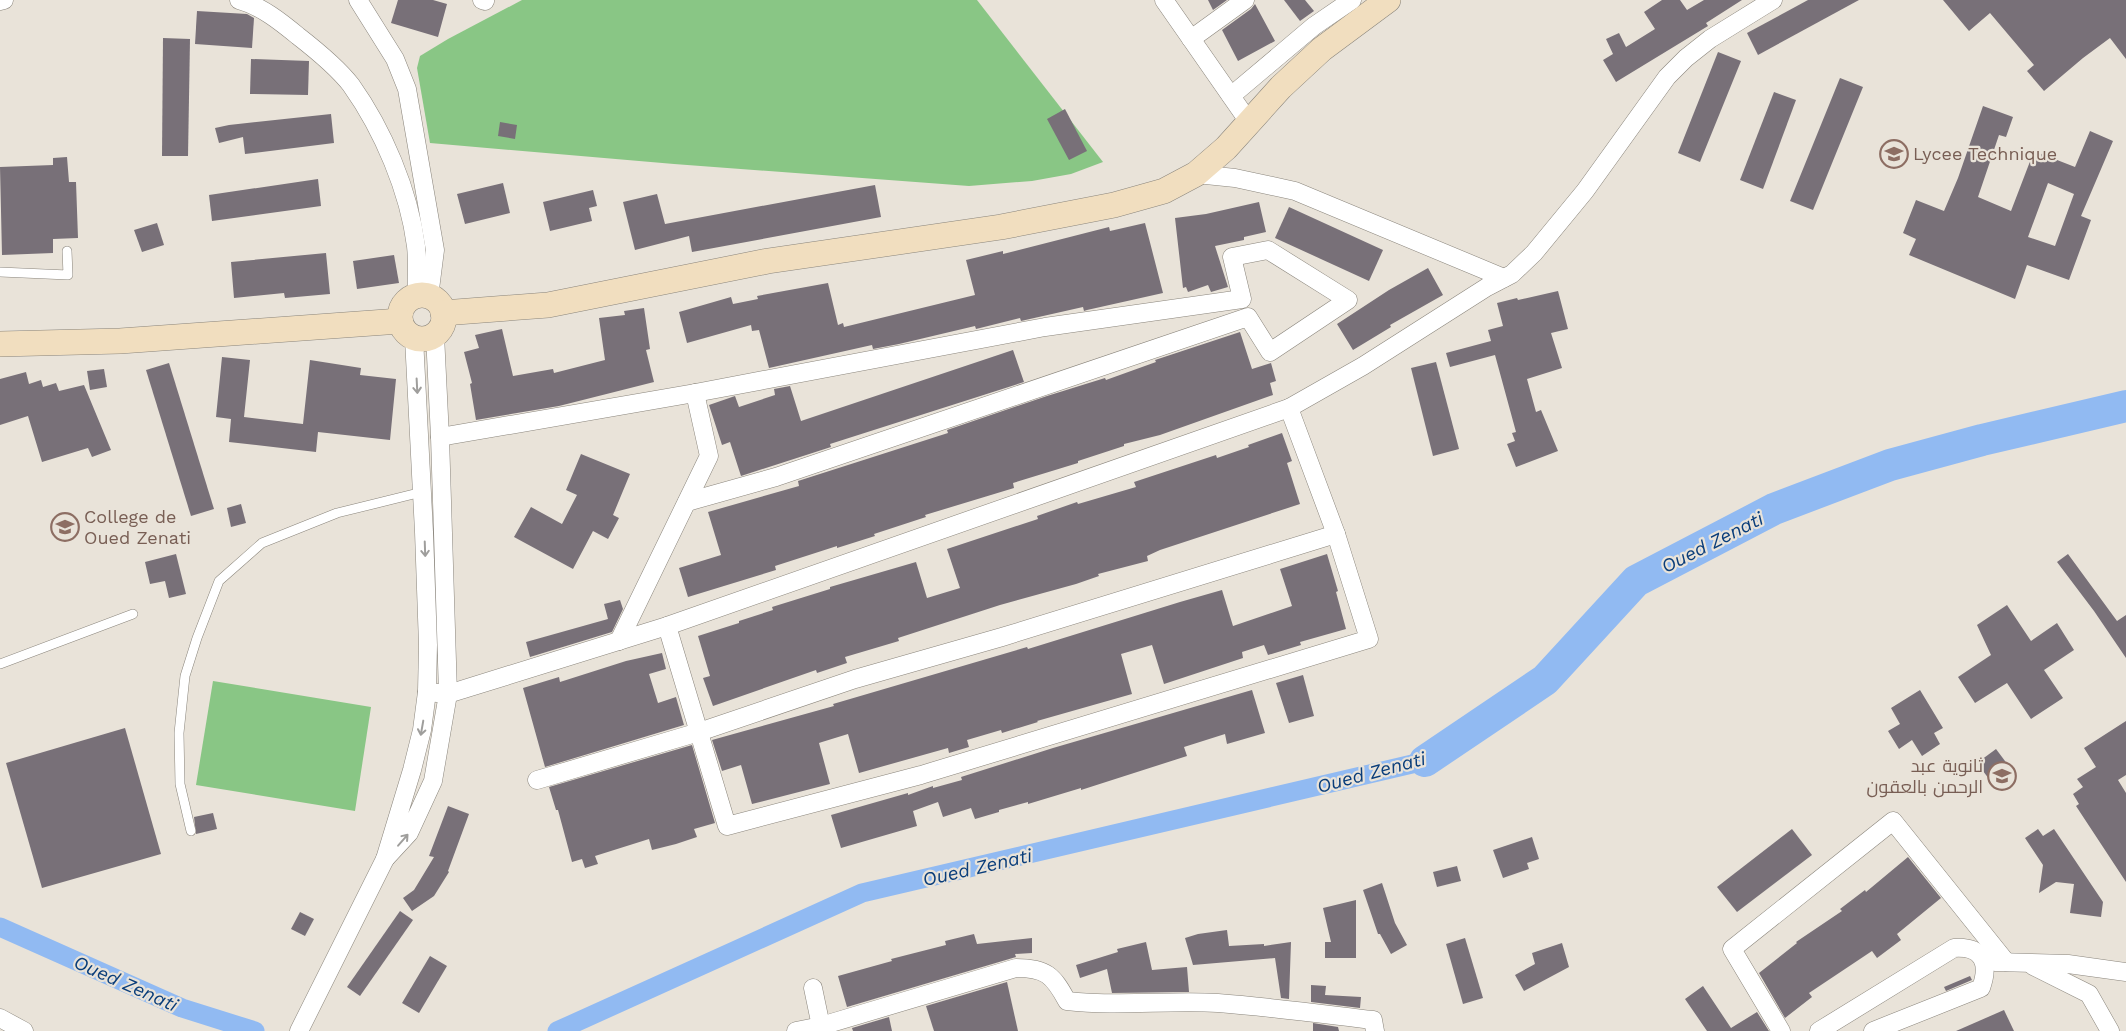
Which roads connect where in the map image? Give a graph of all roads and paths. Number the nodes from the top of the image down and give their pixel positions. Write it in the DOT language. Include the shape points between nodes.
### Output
graph roads {
  1 [pos="0,0"];
  2 [pos="4,0"];
  3 [pos="240,0"];
  4 [pos="358,0"];
  5 [pos="1164,0"];
  6 [pos="1245,0"];
  7 [pos="1352,0"];
  8 [pos="1388,0"];
  9 [pos="1773,0"];
  10 [pos="1191,39"];
  11 [pos="1231,96"];
  12 [pos="1249,122"];
  13 [pos="1196,174"];
  14 [pos="67,250"];
  15 [pos="0,272"];
  16 [pos="1504,278"];
  17 [pos="423,316"];
  18 [pos="0,344"];
  19 [pos="695,393"];
  20 [pos="1290,408"];
  21 [pos="440,437"];
  22 [pos="422,492"];
  23 [pos="686,502"];
  24 [pos="1336,534"];
  25 [pos="133,614"];
  26 [pos="667,626"];
  27 [pos="619,641"];
  28 [pos="0,664"];
  29 [pos="427,692"];
  30 [pos="448,694"];
  31 [pos="699,732"];
  32 [pos="537,780"];
  33 [pos="191,831"];
  34 [pos="385,859"];
  35 [pos="1984,961"];
  36 [pos="2006,962"];
  37 [pos="2026,963"];
  38 [pos="2126,972"];
  39 [pos="813,988"];
  40 [pos="0,1018"];
  41 [pos="822,1028"];
  42 [pos="24,1031"];
  43 [pos="298,1031"];
  44 [pos="796,1031"];
  45 [pos="1375,1031"];
  46 [pos="1781,1031"];
  47 [pos="1819,1031"];
  48 [pos="1873,1031"];
  49 [pos="2110,1031"];
  1 -- 2 [label="street"];
  3 -- 17 [label="street" via="281,22 313,47 349,83 375,122 396,170 411,220"];
  4 -- 17 [label="street" via="395,59 407,89 435,250"];
  5 -- 10 [label="street"];
  6 -- 10 [label="street"];
  7 -- 11 [label="street" via="1314,26"];
  8 -- 12 [label="main road" via="1322,49"];
  9 -- 16 [label="street" via="1710,40 1667,77 1578,199 1534,253"];
  10 -- 11 [label="street"];
  11 -- 12 [label="street"];
  12 -- 13 [label="main road"];
  13 -- 16 [label="street" via="1235,178 1295,191"];
  13 -- 17 [label="main road" via="1164,191 1122,203 1010,225 768,261 548,305"];
  14 -- 15 [label="lane" via="68,276"];
  16 -- 20 [label="street"];
  17 -- 18 [label="main road" via="120,341"];
  17 -- 21 [label="street"];
  17 -- 22 [label="street, one-way"];
  19 -- 21 [label="street"];
  19 -- 23 [label="street" via="709,456"];
  19 -- 23 [label="street" via="1045,327 1242,299 1232,257 1268,250 1348,300 1270,352 1248,317 776,477"];
  20 -- 24 [label="street"];
  20 -- 26 [label="street"];
  21 -- 30 [label="street"];
  22 -- 29 [label="street, one-way"];
  22 -- 33 [label="lane" via="336,513 262,543 219,581 185,676 179,733 180,784"];
  23 -- 27 [label="street"];
  24 -- 31 [label="street" via="855,679"];
  24 -- 31 [label="street" via="1369,639 921,775 727,826"];
  25 -- 28 [label="lane"];
  26 -- 27 [label="street"];
  26 -- 31 [label="street"];
  27 -- 30 [label="street"];
  29 -- 30 [label="street"];
  29 -- 34 [label="street, one-way" via="412,770"];
  34 -- 30 [label="street, one-way" via="408,833 433,781"];
  31 -- 32 [label="street"];
  34 -- 43 [label="street"];
  35 -- 36 [label="street"];
  35 -- 47 [label="street" via="1976,951 1966,947 1954,948"];
  35 -- 48 [label="street" via="1985,976 1980,988"];
  36 -- 37 [label="street"];
  36 -- 46 [label="street" via="1893,821 1732,950"];
  37 -- 38 [label="street" via="2068,964"];
  37 -- 49 [label="street" via="2088,994"];
  39 -- 41 [label="street"];
  40 -- 42 [label="street"];
  41 -- 44 [label="street"];
  41 -- 45 [label="street" via="1016,968 1032,968 1046,973 1057,983 1066,1001 1218,1003 1373,1020"];
}
